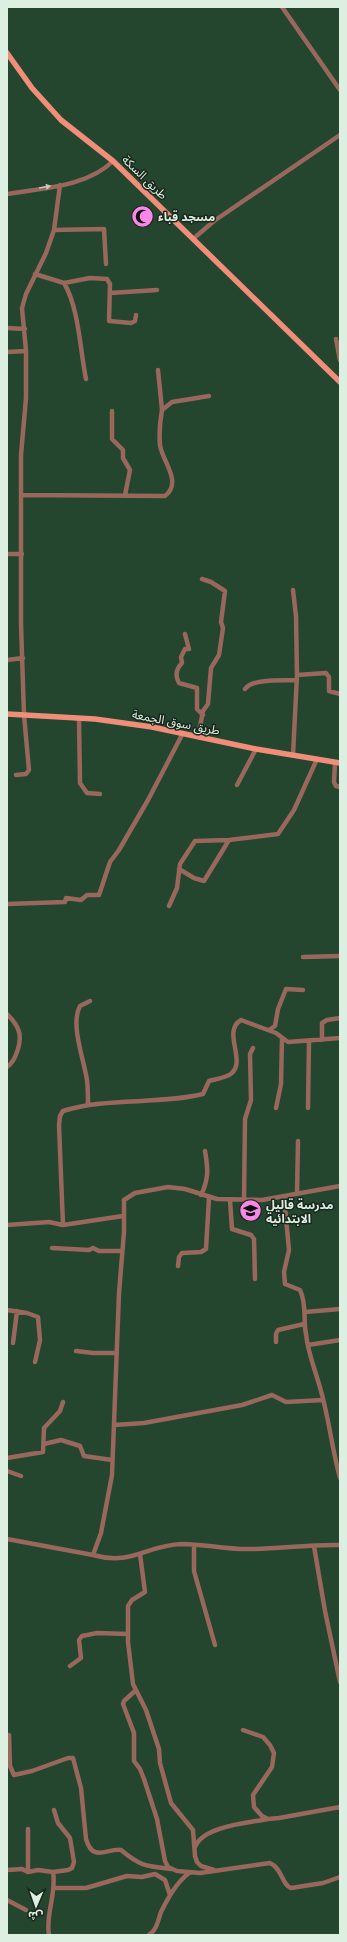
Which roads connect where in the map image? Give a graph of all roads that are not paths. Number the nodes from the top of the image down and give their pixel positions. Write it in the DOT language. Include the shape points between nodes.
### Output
graph roads {
  1 [pos="282,7"];
  2 [pos="7,53"];
  3 [pos="340,90"];
  4 [pos="340,135"];
  5 [pos="112,161"];
  6 [pos="60,185"];
  7 [pos="7,194"];
  8 [pos="54,230"];
  9 [pos="193,239"];
  10 [pos="106,264"];
  11 [pos="35,274"];
  12 [pos="64,283"];
  13 [pos="157,290"];
  14 [pos="110,293"];
  15 [pos="136,315"];
  16 [pos="7,328"];
  17 [pos="25,329"];
  18 [pos="336,340"];
  19 [pos="26,351"];
  20 [pos="7,352"];
  21 [pos="340,360"];
  22 [pos="158,370"];
  23 [pos="86,379"];
  24 [pos="340,382"];
  25 [pos="209,396"];
  26 [pos="162,410"];
  27 [pos="112,411"];
  28 [pos="22,495"];
  29 [pos="125,495"];
  30 [pos="7,554"];
  31 [pos="22,554"];
  32 [pos="202,579"];
  33 [pos="293,590"];
  34 [pos="185,634"];
  35 [pos="23,658"];
  36 [pos="7,660"];
  37 [pos="297,678"];
  38 [pos="245,688"];
  39 [pos="340,694"];
  40 [pos="7,714"];
  41 [pos="24,715"];
  42 [pos="203,715"];
  43 [pos="79,718"];
  44 [pos="183,733"];
  45 [pos="198,737"];
  46 [pos="256,749"];
  47 [pos="293,755"];
  48 [pos="317,759"];
  49 [pos="338,763"];
  50 [pos="16,776"];
  51 [pos="237,785"];
  52 [pos="340,787"];
  53 [pos="100,794"];
  54 [pos="229,840"];
  55 [pos="179,868"];
  56 [pos="7,904"];
  57 [pos="169,906"];
  58 [pos="340,956"];
  59 [pos="303,957"];
  60 [pos="303,990"];
  61 [pos="90,1001"];
  62 [pos="7,1014"];
  63 [pos="340,1018"];
  64 [pos="269,1030"];
  65 [pos="282,1038"];
  66 [pos="340,1038"];
  67 [pos="322,1040"];
  68 [pos="309,1041"];
  69 [pos="253,1048"];
  70 [pos="7,1067"];
  71 [pos="88,1105"];
  72 [pos="276,1108"];
  73 [pos="308,1108"];
  74 [pos="298,1141"];
  75 [pos="205,1151"];
  76 [pos="340,1186"];
  77 [pos="296,1193"];
  78 [pos="201,1195"];
  79 [pos="284,1197"];
  80 [pos="209,1198"];
  81 [pos="230,1200"];
  82 [pos="244,1200"];
  83 [pos="123,1216"];
  84 [pos="7,1225"];
  85 [pos="63,1225"];
  86 [pos="52,1248"];
  87 [pos="122,1251"];
  88 [pos="178,1266"];
  89 [pos="255,1279"];
  90 [pos="340,1309"];
  91 [pos="7,1310"];
  92 [pos="17,1311"];
  93 [pos="305,1312"];
  94 [pos="304,1324"];
  95 [pos="340,1340"];
  96 [pos="276,1342"];
  97 [pos="13,1343"];
  98 [pos="308,1345"];
  99 [pos="76,1351"];
  100 [pos="117,1353"];
  101 [pos="35,1362"];
  102 [pos="323,1400"];
  103 [pos="63,1402"];
  104 [pos="114,1426"];
  105 [pos="44,1444"];
  106 [pos="7,1458"];
  107 [pos="112,1460"];
  108 [pos="7,1471"];
  109 [pos="20,1476"];
  110 [pos="340,1478"];
  111 [pos="7,1539"];
  112 [pos="194,1545"];
  113 [pos="340,1545"];
  114 [pos="314,1546"];
  115 [pos="140,1554"];
  116 [pos="93,1555"];
  117 [pos="128,1634"];
  118 [pos="215,1645"];
  119 [pos="70,1666"];
  120 [pos="339,1666"];
  121 [pos="340,1682"];
  122 [pos="136,1690"];
  123 [pos="243,1730"];
  124 [pos="9,1734"];
  125 [pos="340,1806"];
  126 [pos="54,1810"];
  127 [pos="268,1819"];
  128 [pos="28,1830"];
  129 [pos="194,1848"];
  130 [pos="171,1869"];
  131 [pos="7,1870"];
  132 [pos="216,1871"];
  133 [pos="28,1872"];
  134 [pos="53,1872"];
  135 [pos="189,1873"];
  136 [pos="340,1878"];
  137 [pos="53,1888"];
  138 [pos="170,1895"];
  139 [pos="7,1900"];
  140 [pos="26,1910"];
  141 [pos="48,1935"];
  142 [pos="150,1935"];
  1 -- 3 [label="street"];
  2 -- 5 [label="main road, طريق السكة" via="32,88 61,120"];
  4 -- 9 [label="street" via="214,221"];
  5 -- 6 [label="street" via="92,176"];
  5 -- 9 [label="main road, طريق السكة"];
  7 -- 6 [label="street, one-way"];
  6 -- 8 [label="street"];
  8 -- 10 [label="street" via="104,229"];
  8 -- 11 [label="street"];
  9 -- 24 [label="main road, طريق السكة"];
  11 -- 12 [label="street"];
  11 -- 17 [label="street" via="22,308"];
  12 -- 14 [label="street" via="90,278 107,279 110,282"];
  12 -- 23 [label="street" via="71,296 77,320"];
  13 -- 14 [label="street"];
  14 -- 15 [label="street" via="109,321 131,324 135,321"];
  16 -- 17 [label="street"];
  17 -- 19 [label="street"];
  18 -- 21 [label="street"];
  19 -- 20 [label="street"];
  19 -- 28 [label="street" via="26,398 21,455"];
  22 -- 26 [label="street"];
  25 -- 26 [label="street" via="172,402"];
  26 -- 29 [label="street" via="160,444 171,472 172,489 162,497"];
  27 -- 29 [label="street" via="112,439 123,450 123,458 130,470"];
  28 -- 29 [label="street"];
  28 -- 31 [label="street"];
  30 -- 31 [label="street"];
  31 -- 35 [label="street"];
  32 -- 42 [label="street" via="225,591 219,655 211,668 208,704"];
  33 -- 37 [label="street"];
  34 -- 42 [label="street" via="189,650 185,649 181,657 182,663 178,667 176,678 179,683 198,688 197,709"];
  35 -- 36 [label="street"];
  35 -- 41 [label="street"];
  37 -- 38 [label="street" via="260,682"];
  37 -- 39 [label="street" via="326,673 329,676 329,692"];
  37 -- 47 [label="street"];
  40 -- 41 [label="main road, طريق سوق الجمعة"];
  41 -- 43 [label="main road, طريق سوق الجمعة"];
  41 -- 50 [label="street" via="30,770 26,774"];
  42 -- 45 [label="street"];
  43 -- 44 [label="main road, طريق سوق الجمعة"];
  43 -- 53 [label="street" via="80,783 87,793"];
  44 -- 45 [label="main road, طريق سوق الجمعة"];
  44 -- 56 [label="street" via="148,800 110,862 99,895 87,895 81,900 66,898 65,902"];
  45 -- 46 [label="main road, طريق سوق الجمعة"];
  46 -- 47 [label="main road, طريق سوق الجمعة"];
  46 -- 51 [label="street"];
  47 -- 48 [label="main road, طريق سوق الجمعة"];
  48 -- 49 [label="main road, طريق سوق الجمعة"];
  48 -- 54 [label="street" via="294,810 281,830 273,835"];
  49 -- 52 [label="street" via="334,782"];
  54 -- 55 [label="street" via="195,841 182,859"];
  54 -- 55 [label="street" via="204,881"];
  55 -- 57 [label="street" via="177,888"];
  58 -- 59 [label="street"];
  60 -- 64 [label="street" via="286,989 275,1026"];
  61 -- 71 [label="street" via="80,1006 77,1022 87,1081"];
  62 -- 70 [label="street" via="20,1036 14,1060"];
  63 -- 67 [label="street" via="322,1023"];
  64 -- 65 [label="street"];
  64 -- 71 [label="street" via="245,1020 238,1022 233,1035 235,1069 233,1073 209,1081 203,1094 162,1100"];
  65 -- 68 [label="street" via="292,1043"];
  65 -- 72 [label="street" via="281,1084"];
  66 -- 67 [label="street"];
  67 -- 68 [label="street"];
  68 -- 73 [label="street"];
  69 -- 82 [label="street" via="250,1054 251,1100 245,1120"];
  71 -- 85 [label="street" via="63,1111 60,1116"];
  74 -- 77 [label="street"];
  75 -- 78 [label="street" via="209,1169 208,1180"];
  76 -- 77 [label="street"];
  77 -- 79 [label="street"];
  78 -- 80 [label="street"];
  78 -- 83 [label="street" via="176,1187 135,1193 124,1200"];
  79 -- 82 [label="street"];
  79 -- 93 [label="street" via="289,1250 284,1279 286,1285 300,1290"];
  80 -- 81 [label="street"];
  80 -- 88 [label="street" via="206,1249 201,1252 182,1253"];
  81 -- 82 [label="street"];
  81 -- 89 [label="street" via="232,1229 251,1235 254,1239"];
  83 -- 85 [label="street"];
  83 -- 87 [label="street"];
  84 -- 85 [label="street" via="49,1222"];
  86 -- 87 [label="street"];
  87 -- 100 [label="street"];
  90 -- 93 [label="street"];
  91 -- 92 [label="street"];
  92 -- 97 [label="street"];
  92 -- 101 [label="street" via="38,1317 40,1340"];
  93 -- 94 [label="street"];
  94 -- 96 [label="street" via="278,1330"];
  94 -- 98 [label="street"];
  95 -- 98 [label="street"];
  98 -- 102 [label="street"];
  99 -- 100 [label="street"];
  100 -- 104 [label="street"];
  102 -- 104 [label="street" via="286,1402 272,1395 242,1405"];
  102 -- 110 [label="street"];
  103 -- 105 [label="street" via="59,1412 44,1426"];
  104 -- 107 [label="street"];
  105 -- 106 [label="street" via="42,1452"];
  105 -- 107 [label="street" via="66,1440 80,1446 84,1456"];
  107 -- 116 [label="street" via="110,1489"];
  108 -- 109 [label="street"];
  111 -- 116 [label="street"];
  112 -- 114 [label="street" via="239,1549"];
  112 -- 115 [label="street" via="171,1545"];
  112 -- 118 [label="street" via="194,1571"];
  113 -- 114 [label="street"];
  114 -- 120 [label="street" via="325,1611"];
  115 -- 116 [label="street" via="114,1559"];
  115 -- 117 [label="street" via="145,1592 132,1600 128,1606"];
  117 -- 119 [label="street" via="97,1633 82,1636 79,1640 81,1658"];
  117 -- 122 [label="street" via="131,1674"];
  120 -- 121 [label="street"];
  122 -- 129 [label="street" via="146,1710 159,1750 171,1803 193,1830"];
  122 -- 130 [label="street" via="123,1704 134,1733 133,1759 143,1775 157,1819 165,1861"];
  123 -- 127 [label="street" via="263,1737 273,1749 272,1767 256,1789 252,1800 256,1810"];
  124 -- 130 [label="street" via="10,1766 14,1774 73,1758 81,1788 86,1839 91,1849 99,1854 121,1850 134,1861"];
  125 -- 127 [label="street"];
  126 -- 134 [label="street" via="58,1823 70,1838 74,1862 68,1870"];
  127 -- 129 [label="street" via="217,1830 202,1836"];
  128 -- 133 [label="street"];
  129 -- 132 [label="street" via="194,1856 198,1863"];
  130 -- 135 [label="street"];
  131 -- 133 [label="street" via="22,1869"];
  132 -- 135 [label="street"];
  132 -- 136 [label="street" via="270,1863 279,1869 287,1886 291,1888"];
  133 -- 134 [label="street"];
  134 -- 137 [label="street"];
  135 -- 138 [label="street"];
  137 -- 138 [label="street" via="86,1888 122,1877 156,1874 165,1880"];
  137 -- 141 [label="street"];
  138 -- 142 [label="street"];
  139 -- 140 [label="street"];
}
